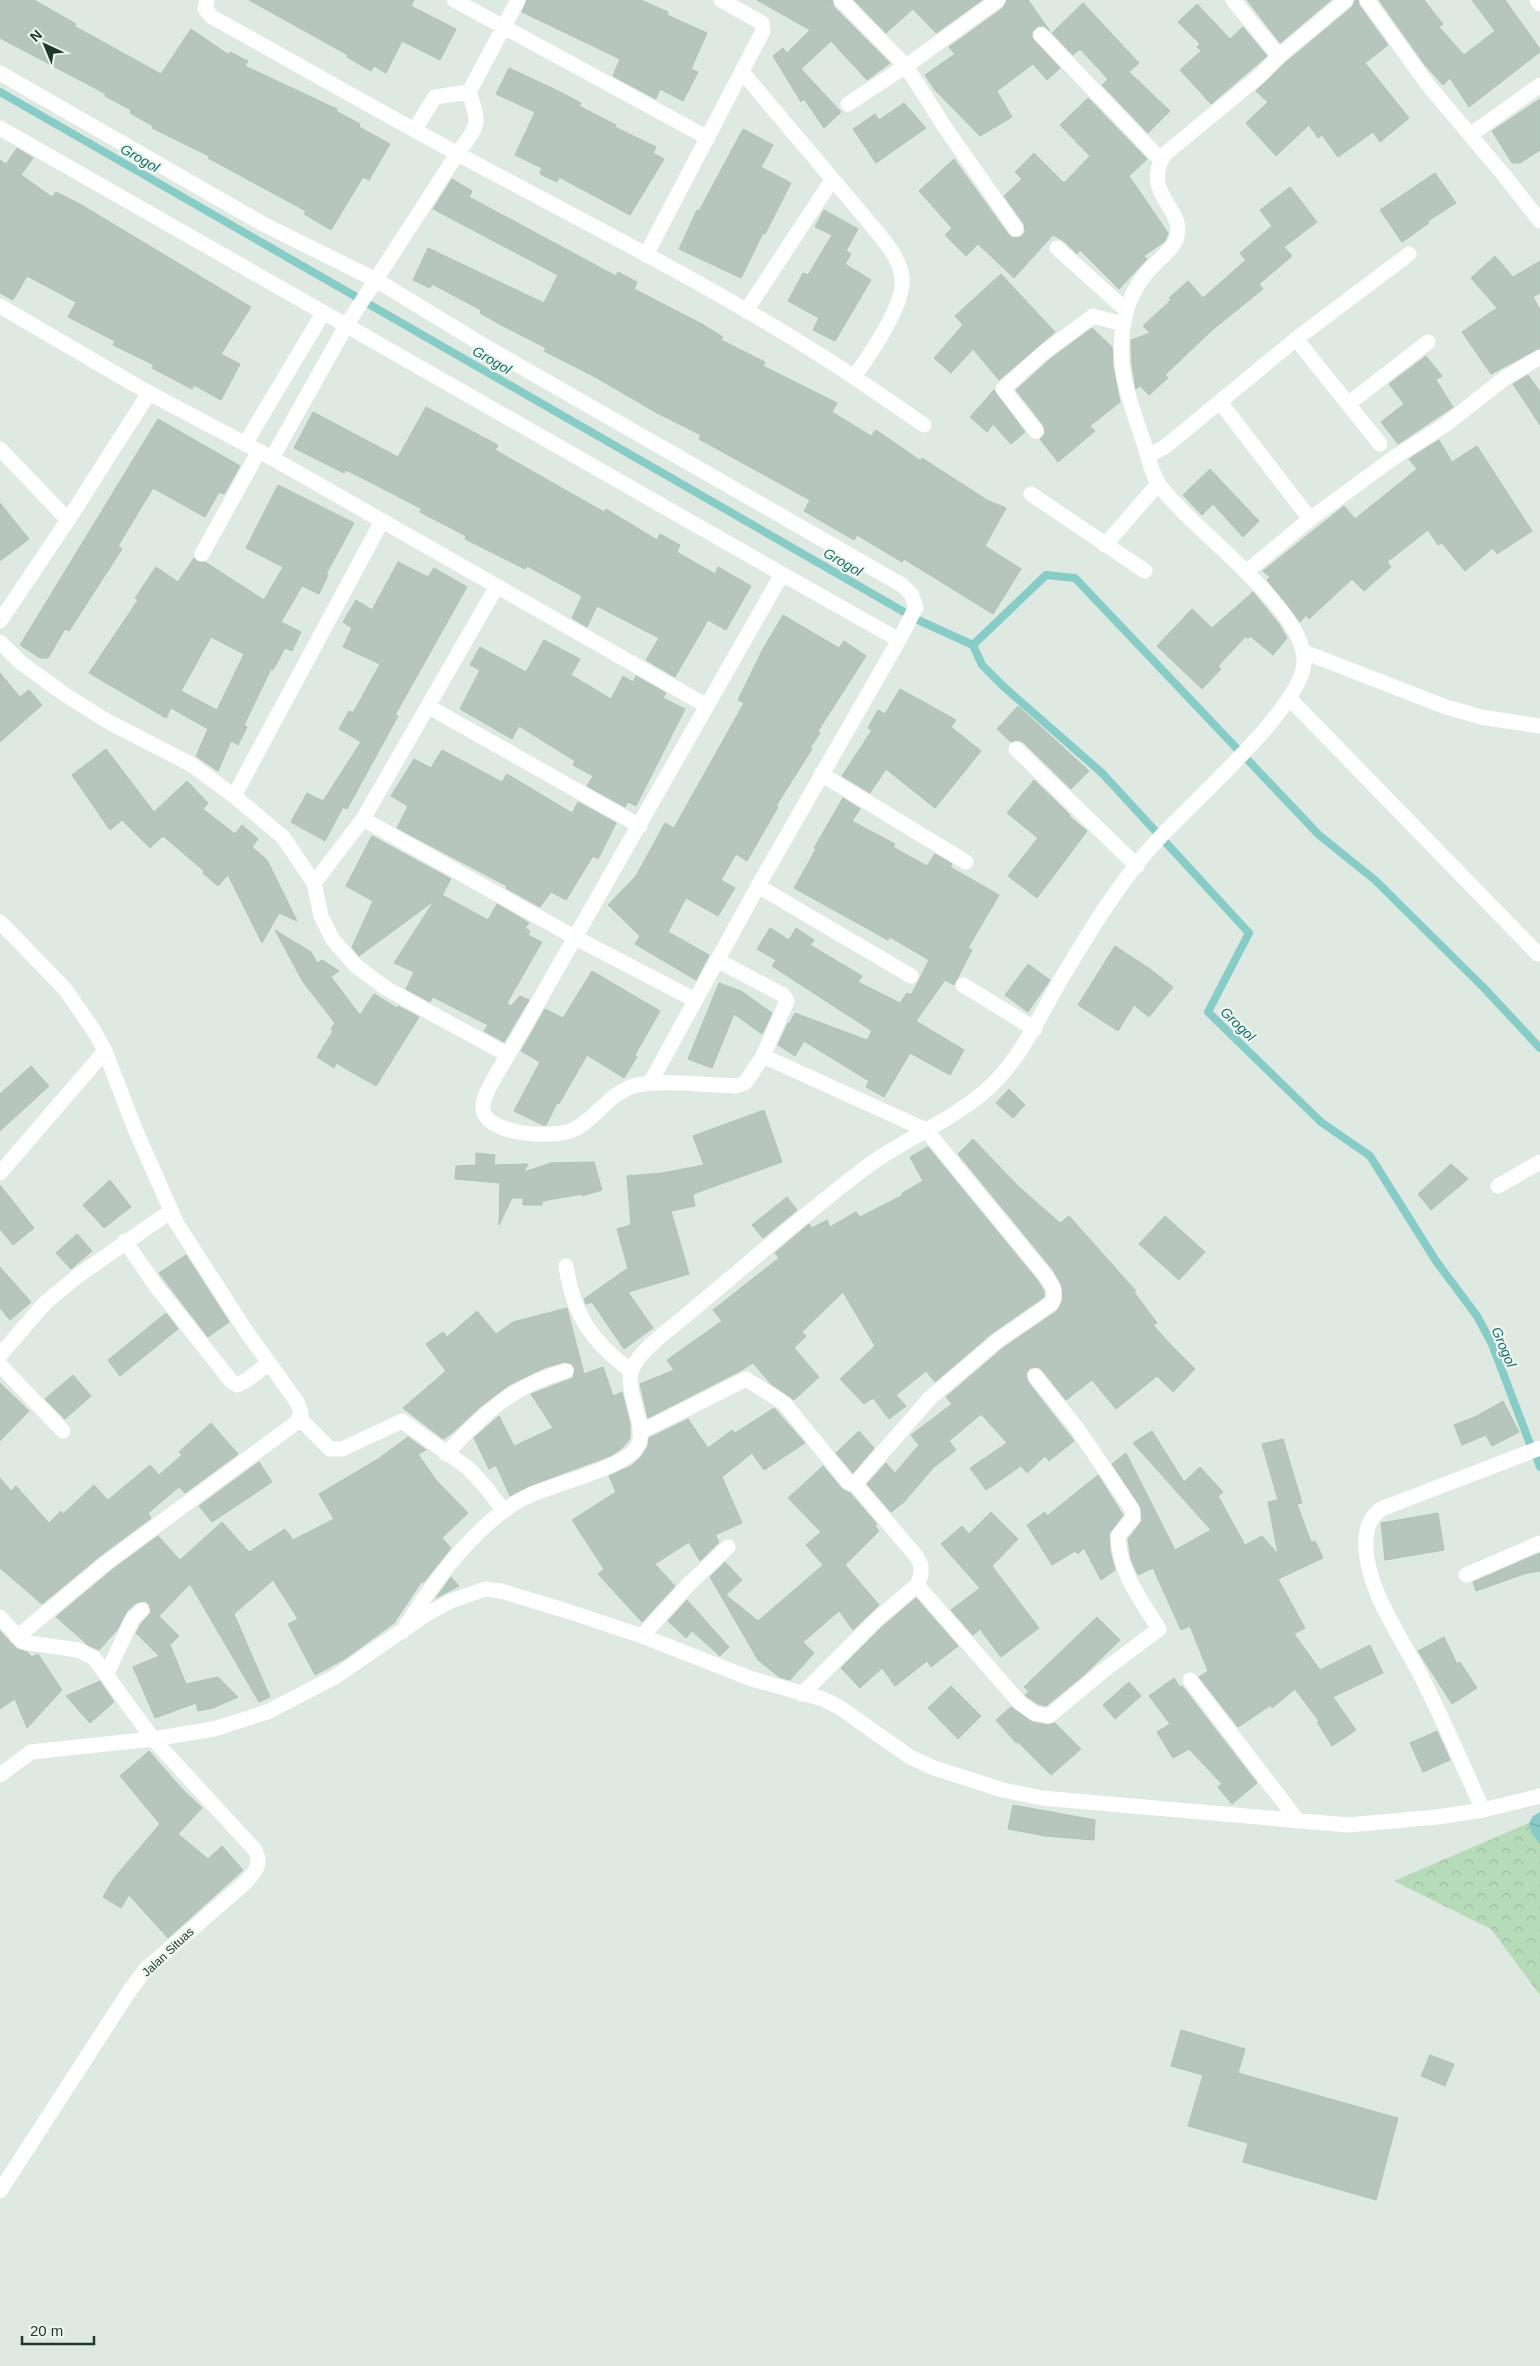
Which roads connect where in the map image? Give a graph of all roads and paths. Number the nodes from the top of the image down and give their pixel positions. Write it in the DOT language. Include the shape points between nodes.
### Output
graph roads {
  1 [pos="207,0"];
  2 [pos="454,0"];
  3 [pos="518,0"];
  4 [pos="721,0"];
  5 [pos="841,0"];
  6 [pos="998,0"];
  7 [pos="1234,0"];
  8 [pos="1346,0"];
  9 [pos="1367,0"];
  10 [pos="1537,0"];
  11 [pos="1540,4"];
  12 [pos="503,28"];
  13 [pos="1042,35"];
  14 [pos="1279,56"];
  15 [pos="906,66"];
  16 [pos="0,73"];
  17 [pos="743,73"];
  18 [pos="1540,85"];
  19 [pos="468,92"];
  20 [pos="848,104"];
  21 [pos="0,128"];
  22 [pos="414,128"];
  23 [pos="1470,135"];
  24 [pos="708,138"];
  25 [pos="457,154"];
  26 [pos="1161,160"];
  27 [pos="832,180"];
  28 [pos="1540,221"];
  29 [pos="1016,229"];
  30 [pos="1057,248"];
  31 [pos="646,254"];
  32 [pos="1409,254"];
  33 [pos="374,283"];
  34 [pos="0,306"];
  35 [pos="746,311"];
  36 [pos="323,312"];
  37 [pos="1125,317"];
  38 [pos="349,322"];
  39 [pos="1296,339"];
  40 [pos="1428,342"];
  41 [pos="1540,357"];
  42 [pos="854,377"];
  43 [pos="149,393"];
  44 [pos="1220,402"];
  45 [pos="1348,404"];
  46 [pos="924,425"];
  47 [pos="1036,431"];
  48 [pos="245,444"];
  49 [pos="1380,444"];
  50 [pos="0,449"];
  51 [pos="265,455"];
  52 [pos="1148,456"];
  53 [pos="1158,484"];
  54 [pos="1031,494"];
  55 [pos="1310,519"];
  56 [pos="68,520"];
  57 [pos="382,520"];
  58 [pos="1105,546"];
  59 [pos="202,554"];
  60 [pos="1145,571"];
  61 [pos="1246,572"];
  62 [pos="782,574"];
  63 [pos="497,586"];
  64 [pos="0,621"];
  65 [pos="899,640"];
  66 [pos="0,642"];
  67 [pos="1304,652"];
  68 [pos="1289,698"];
  69 [pos="706,706"];
  70 [pos="429,707"];
  71 [pos="1540,726"];
  72 [pos="1016,749"];
  73 [pos="821,774"];
  74 [pos="234,796"];
  75 [pos="363,819"];
  76 [pos="640,826"];
  77 [pos="966,862"];
  78 [pos="1137,866"];
  79 [pos="314,883"];
  80 [pos="758,886"];
  81 [pos="0,922"];
  82 [pos="576,938"];
  83 [pos="1538,954"];
  84 [pos="717,960"];
  85 [pos="911,976"];
  86 [pos="963,985"];
  87 [pos="695,1000"];
  88 [pos="1035,1029"];
  89 [pos="105,1051"];
  90 [pos="508,1055"];
  91 [pos="763,1056"];
  92 [pos="650,1083"];
  93 [pos="926,1130"];
  94 [pos="1540,1162"];
  95 [pos="0,1173"];
  96 [pos="1498,1186"];
  97 [pos="171,1212"];
  98 [pos="125,1241"];
  99 [pos="566,1266"];
  100 [pos="0,1354"];
  101 [pos="269,1363"];
  102 [pos="0,1365"];
  103 [pos="566,1371"];
  104 [pos="631,1371"];
  105 [pos="1035,1376"];
  106 [pos="300,1419"];
  107 [pos="63,1431"];
  108 [pos="640,1432"];
  109 [pos="1540,1448"];
  110 [pos="446,1454"];
  111 [pos="855,1484"];
  112 [pos="504,1511"];
  113 [pos="1540,1543"];
  114 [pos="728,1547"];
  115 [pos="1466,1575"];
  116 [pos="917,1585"];
  117 [pos="142,1610"];
  118 [pos="0,1617"];
  119 [pos="402,1632"];
  120 [pos="642,1636"];
  121 [pos="17,1637"];
  122 [pos="107,1673"];
  123 [pos="1190,1680"];
  124 [pos="802,1694"];
  125 [pos="153,1739"];
  126 [pos="0,1775"];
  127 [pos="1540,1796"];
  128 [pos="1483,1810"];
  129 [pos="1298,1821"];
  130 [pos="0,2191"];
  1 -- 22 [label="street" via="205,9 212,17"];
  2 -- 12 [label="street"];
  3 -- 12 [label="street"];
  4 -- 17 [label="street" via="756,19 764,27"];
  5 -- 15 [label="street"];
  6 -- 15 [label="street"];
  7 -- 14 [label="street"];
  8 -- 14 [label="street"];
  9 -- 23 [label="street" via="1428,85"];
  10 -- 11 [label="street"];
  12 -- 19 [label="street"];
  12 -- 24 [label="street"];
  13 -- 26 [label="street"];
  14 -- 26 [label="street" via="1262,74 1164,154"];
  15 -- 20 [label="street"];
  15 -- 29 [label="street"];
  16 -- 33 [label="street" via="263,224"];
  17 -- 24 [label="street"];
  17 -- 27 [label="street"];
  18 -- 23 [label="street"];
  19 -- 22 [label="street" via="435,97"];
  19 -- 25 [label="street" via="478,121"];
  21 -- 36 [label="street"];
  22 -- 25 [label="street"];
  23 -- 28 [label="street"];
  24 -- 31 [label="street"];
  25 -- 31 [label="street"];
  25 -- 33 [label="street"];
  26 -- 37 [label="street" via="1155,176 1177,224 1178,234 1169,250 1133,291"];
  27 -- 35 [label="street"];
  27 -- 42 [label="street" via="889,247 902,275 900,299"];
  30 -- 37 [label="street"];
  31 -- 35 [label="street"];
  32 -- 39 [label="street"];
  33 -- 38 [label="street"];
  33 -- 65 [label="street" via="902,585 916,603 913,616"];
  34 -- 43 [label="street"];
  35 -- 42 [label="street"];
  36 -- 38 [label="street"];
  36 -- 48 [label="street"];
  37 -- 47 [label="street" via="1093,316 1043,353 1003,389"];
  37 -- 52 [label="street" via="1121,340 1122,380"];
  38 -- 51 [label="street"];
  38 -- 62 [label="street"];
  39 -- 44 [label="street"];
  39 -- 45 [label="street"];
  40 -- 45 [label="street"];
  41 -- 55 [label="street" via="1505,378"];
  42 -- 46 [label="street"];
  43 -- 48 [label="street"];
  43 -- 56 [label="street"];
  44 -- 52 [label="street" via="1166,446"];
  44 -- 55 [label="street"];
  45 -- 49 [label="street"];
  48 -- 51 [label="street"];
  50 -- 56 [label="street"];
  51 -- 57 [label="street"];
  51 -- 59 [label="street"];
  52 -- 53 [label="street"];
  53 -- 58 [label="street"];
  53 -- 61 [label="street"];
  54 -- 58 [label="street"];
  55 -- 61 [label="street"];
  56 -- 64 [label="street"];
  57 -- 63 [label="street"];
  57 -- 74 [label="street"];
  58 -- 60 [label="street"];
  61 -- 67 [label="street" via="1287,616"];
  62 -- 65 [label="street"];
  62 -- 69 [label="street"];
  63 -- 69 [label="street"];
  63 -- 70 [label="street"];
  65 -- 73 [label="street"];
  66 -- 74 [label="street" via="20,662 64,694 132,735 192,765"];
  67 -- 68 [label="street" via="1303,674"];
  67 -- 71 [label="street" via="1446,707 1481,717"];
  68 -- 78 [label="street" via="1251,745 1151,847"];
  68 -- 83 [label="street"];
  69 -- 76 [label="street"];
  70 -- 75 [label="street"];
  70 -- 76 [label="street"];
  72 -- 78 [label="street"];
  73 -- 77 [label="street"];
  73 -- 80 [label="street"];
  74 -- 79 [label="street" via="283,837"];
  75 -- 79 [label="street"];
  75 -- 82 [label="street"];
  76 -- 82 [label="street"];
  78 -- 88 [label="street" via="1081,948"];
  79 -- 90 [label="street" via="326,927 355,965 387,989"];
  80 -- 84 [label="street"];
  80 -- 85 [label="street"];
  81 -- 89 [label="street" via="65,989"];
  82 -- 87 [label="street"];
  82 -- 90 [label="street"];
  84 -- 87 [label="street"];
  84 -- 91 [label="street" via="786,999"];
  86 -- 88 [label="street"];
  87 -- 92 [label="street"];
  88 -- 93 [label="street" via="1010,1064 983,1093"];
  89 -- 95 [label="street"];
  89 -- 97 [label="street"];
  90 -- 92 [label="street" via="484,1098 483,1112 493,1123 524,1133 566,1134 577,1129 623,1090"];
  91 -- 92 [label="street" via="749,1079 740,1085"];
  91 -- 93 [label="street"];
  93 -- 104 [label="street" via="865,1168 783,1234 662,1335 642,1354"];
  93 -- 111 [label="street" via="1045,1275 1054,1288 1055,1296 1052,1303 997,1342 930,1398"];
  94 -- 96 [label="street"];
  97 -- 98 [label="street"];
  97 -- 101 [label="street"];
  98 -- 100 [label="street" via="45,1303"];
  98 -- 101 [label="street" via="231,1381 237,1385 242,1383"];
  99 -- 104 [label="street" via="572,1298 582,1321 613,1357"];
  101 -- 106 [label="street" via="297,1402 302,1413"];
  102 -- 107 [label="street"];
  103 -- 110 [label="street" via="544,1377 501,1401 484,1413"];
  104 -- 108 [label="street"];
  105 -- 116 [label="street" via="1076,1427 1132,1508 1133,1518 1118,1536 1118,1552 1128,1579 1158,1629 1049,1716 1034,1713 1020,1703"];
  106 -- 110 [label="street" via="330,1449 342,1449 402,1421"];
  106 -- 121 [label="street" via="106,1563"];
  108 -- 111 [label="street" via="746,1379 784,1403 849,1483"];
  108 -- 112 [label="street" via="638,1447 627,1457 540,1491"];
  109 -- 128 [label="street" via="1381,1509 1371,1517 1367,1532 1366,1550 1372,1581 1423,1680"];
  110 -- 112 [label="street" via="474,1474"];
  111 -- 116 [label="street" via="917,1557 921,1565"];
  112 -- 119 [label="street" via="449,1564"];
  113 -- 115 [label="street"];
  114 -- 120 [label="street"];
  116 -- 124 [label="street" via="876,1620"];
  117 -- 122 [label="street" via="133,1618"];
  118 -- 121 [label="street"];
  119 -- 120 [label="street" via="451,1601 485,1589 519,1596"];
  119 -- 125 [label="street" via="335,1678 267,1712 214,1729"];
  120 -- 124 [label="street" via="752,1679"];
  121 -- 122 [label="street" via="30,1644 78,1650 94,1658"];
  122 -- 125 [label="street"];
  123 -- 129 [label="street"];
  124 -- 129 [label="street" via="839,1706 910,1757 1003,1790 1042,1798"];
  125 -- 126 [label="street" via="30,1752"];
  125 -- 130 [label="street, Jalan Situas" via="255,1850 259,1866 246,1882 145,1970 105,2026"];
  127 -- 128 [label="street"];
  128 -- 129 [label="street" via="1348,1825"];
}
